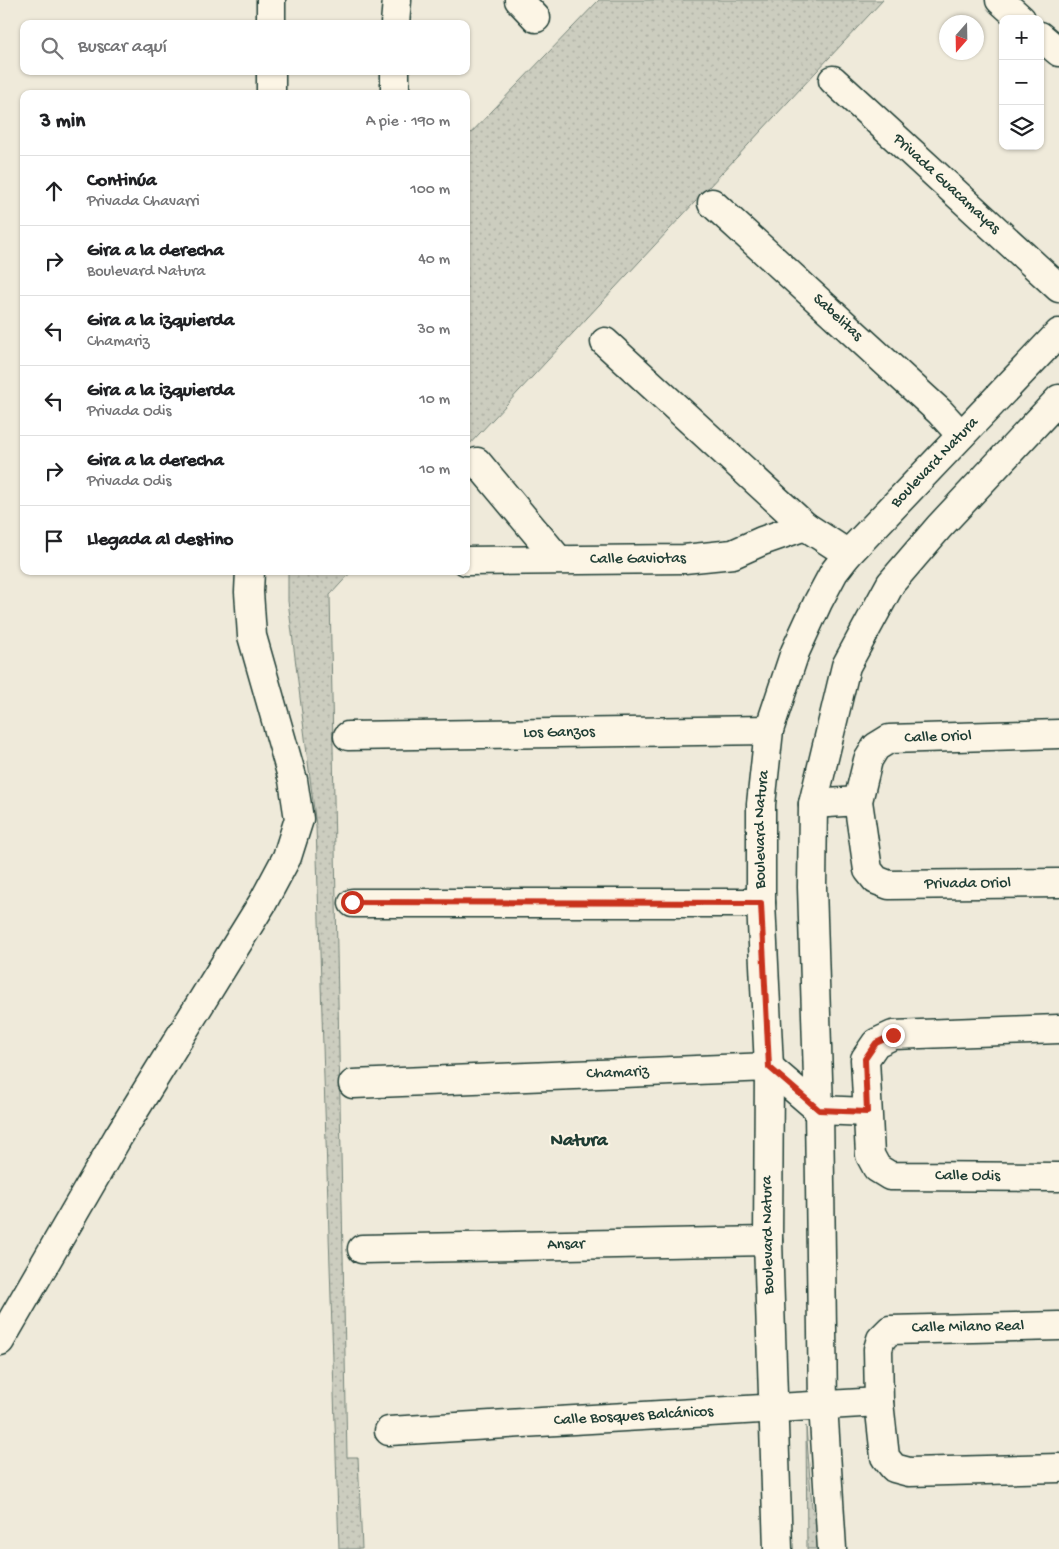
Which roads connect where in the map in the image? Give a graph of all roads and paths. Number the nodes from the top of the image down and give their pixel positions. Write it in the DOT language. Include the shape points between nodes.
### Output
graph roads {
  1 [pos="271,0"];
  2 [pos="397,0"];
  3 [pos="1000,0"];
  4 [pos="1017,15"];
  5 [pos="271,20"];
  6 [pos="395,20"];
  7 [pos="1044,39"];
  8 [pos="1059,52"];
  9 [pos="271,75"];
  10 [pos="395,75"];
  11 [pos="833,80"];
  12 [pos="271,90"];
  13 [pos="396,90"];
  14 [pos="712,204"];
  15 [pos="1059,288"];
  16 [pos="1059,334"];
  17 [pos="605,342"];
  18 [pos="1059,399"];
  19 [pos="961,435"];
  20 [pos="478,462"];
  21 [pos="805,526"];
  22 [pos="848,554"];
  23 [pos="558,559"];
  24 [pos="470,561"];
  25 [pos="250,575"];
  26 [pos="769,730"];
  27 [pos="1059,734"];
  28 [pos="348,736"];
  29 [pos="858,801"];
  30 [pos="813,804"];
  31 [pos="876,880"];
  32 [pos="1059,883"];
  33 [pos="352,902"];
  34 [pos="761,903"];
  35 [pos="1059,1029"];
  36 [pos="769,1067"];
  37 [pos="352,1084"];
  38 [pos="819,1110"];
  39 [pos="867,1112"];
  40 [pos="1059,1177"];
  41 [pos="768,1241"];
  42 [pos="362,1249"];
  43 [pos="1059,1326"];
  44 [pos="0,1341"];
  45 [pos="879,1402"];
  46 [pos="823,1404"];
  47 [pos="774,1408"];
  48 [pos="389,1431"];
  49 [pos="1059,1468"];
  50 [pos="778,1549"];
  51 [pos="832,1549"];
  1 -- 5 [label="street"];
  2 -- 6 [label="street"];
  3 -- 4 [label="street"];
  7 -- 8 [label="street"];
  9 -- 12 [label="street"];
  10 -- 13 [label="street"];
  11 -- 15 [label="street, Privada Guacamayas"];
  14 -- 19 [label="street, Sabelitas" via="940,412"];
  16 -- 19 [label="street, Boulevard Natura"];
  17 -- 21 [label="street"];
  18 -- 30 [label="street" via="938,527 891,583 846,666"];
  19 -- 22 [label="street, Boulevard Natura"];
  20 -- 23 [label="street"];
  21 -- 22 [label="street"];
  21 -- 23 [label="street, Calle Gaviotas" via="733,554 684,559"];
  22 -- 26 [label="street, Boulevard Natura" via="830,580 799,644"];
  23 -- 24 [label="street, Calle Gaviotas"];
  25 -- 44 [label="street" via="252,636 293,780 299,819 287,857 263,902 118,1137"];
  26 -- 28 [label="street, Los Ganzos"];
  26 -- 34 [label="street, Boulevard Natura" via="761,804"];
  27 -- 29 [label="street, Calle Oriol" via="889,739 876,747 868,760"];
  29 -- 30 [label="street"];
  29 -- 31 [label="street, Calle Oriol" via="868,870"];
  30 -- 38 [label="street" via="812,887"];
  31 -- 32 [label="street, Privada Oriol" via="889,885"];
  33 -- 34 [label="street"];
  34 -- 36 [label="street, Boulevard Natura"];
  35 -- 39 [label="street" via="893,1035 876,1043 865,1059"];
  36 -- 37 [label="street, Chamariz"];
  36 -- 38 [label="street"];
  36 -- 41 [label="street, Boulevard Natura"];
  38 -- 39 [label="street"];
  38 -- 46 [label="street"];
  39 -- 40 [label="street, Calle Odis" via="870,1155 877,1168 890,1176"];
  41 -- 42 [label="street, Ansar"];
  41 -- 47 [label="street, Boulevard Natura"];
  43 -- 45 [label="street, Calle Milano Real" via="890,1330 881,1338 878,1349"];
  45 -- 46 [label="street, Calle Bosques Balcánicos"];
  45 -- 49 [label="street" via="885,1457 894,1468 909,1472"];
  46 -- 47 [label="street, Calle Bosques Balcánicos"];
  46 -- 51 [label="street"];
  47 -- 48 [label="street, Calle Bosques Balcánicos"];
  47 -- 50 [label="street, Boulevard Natura"];
}
